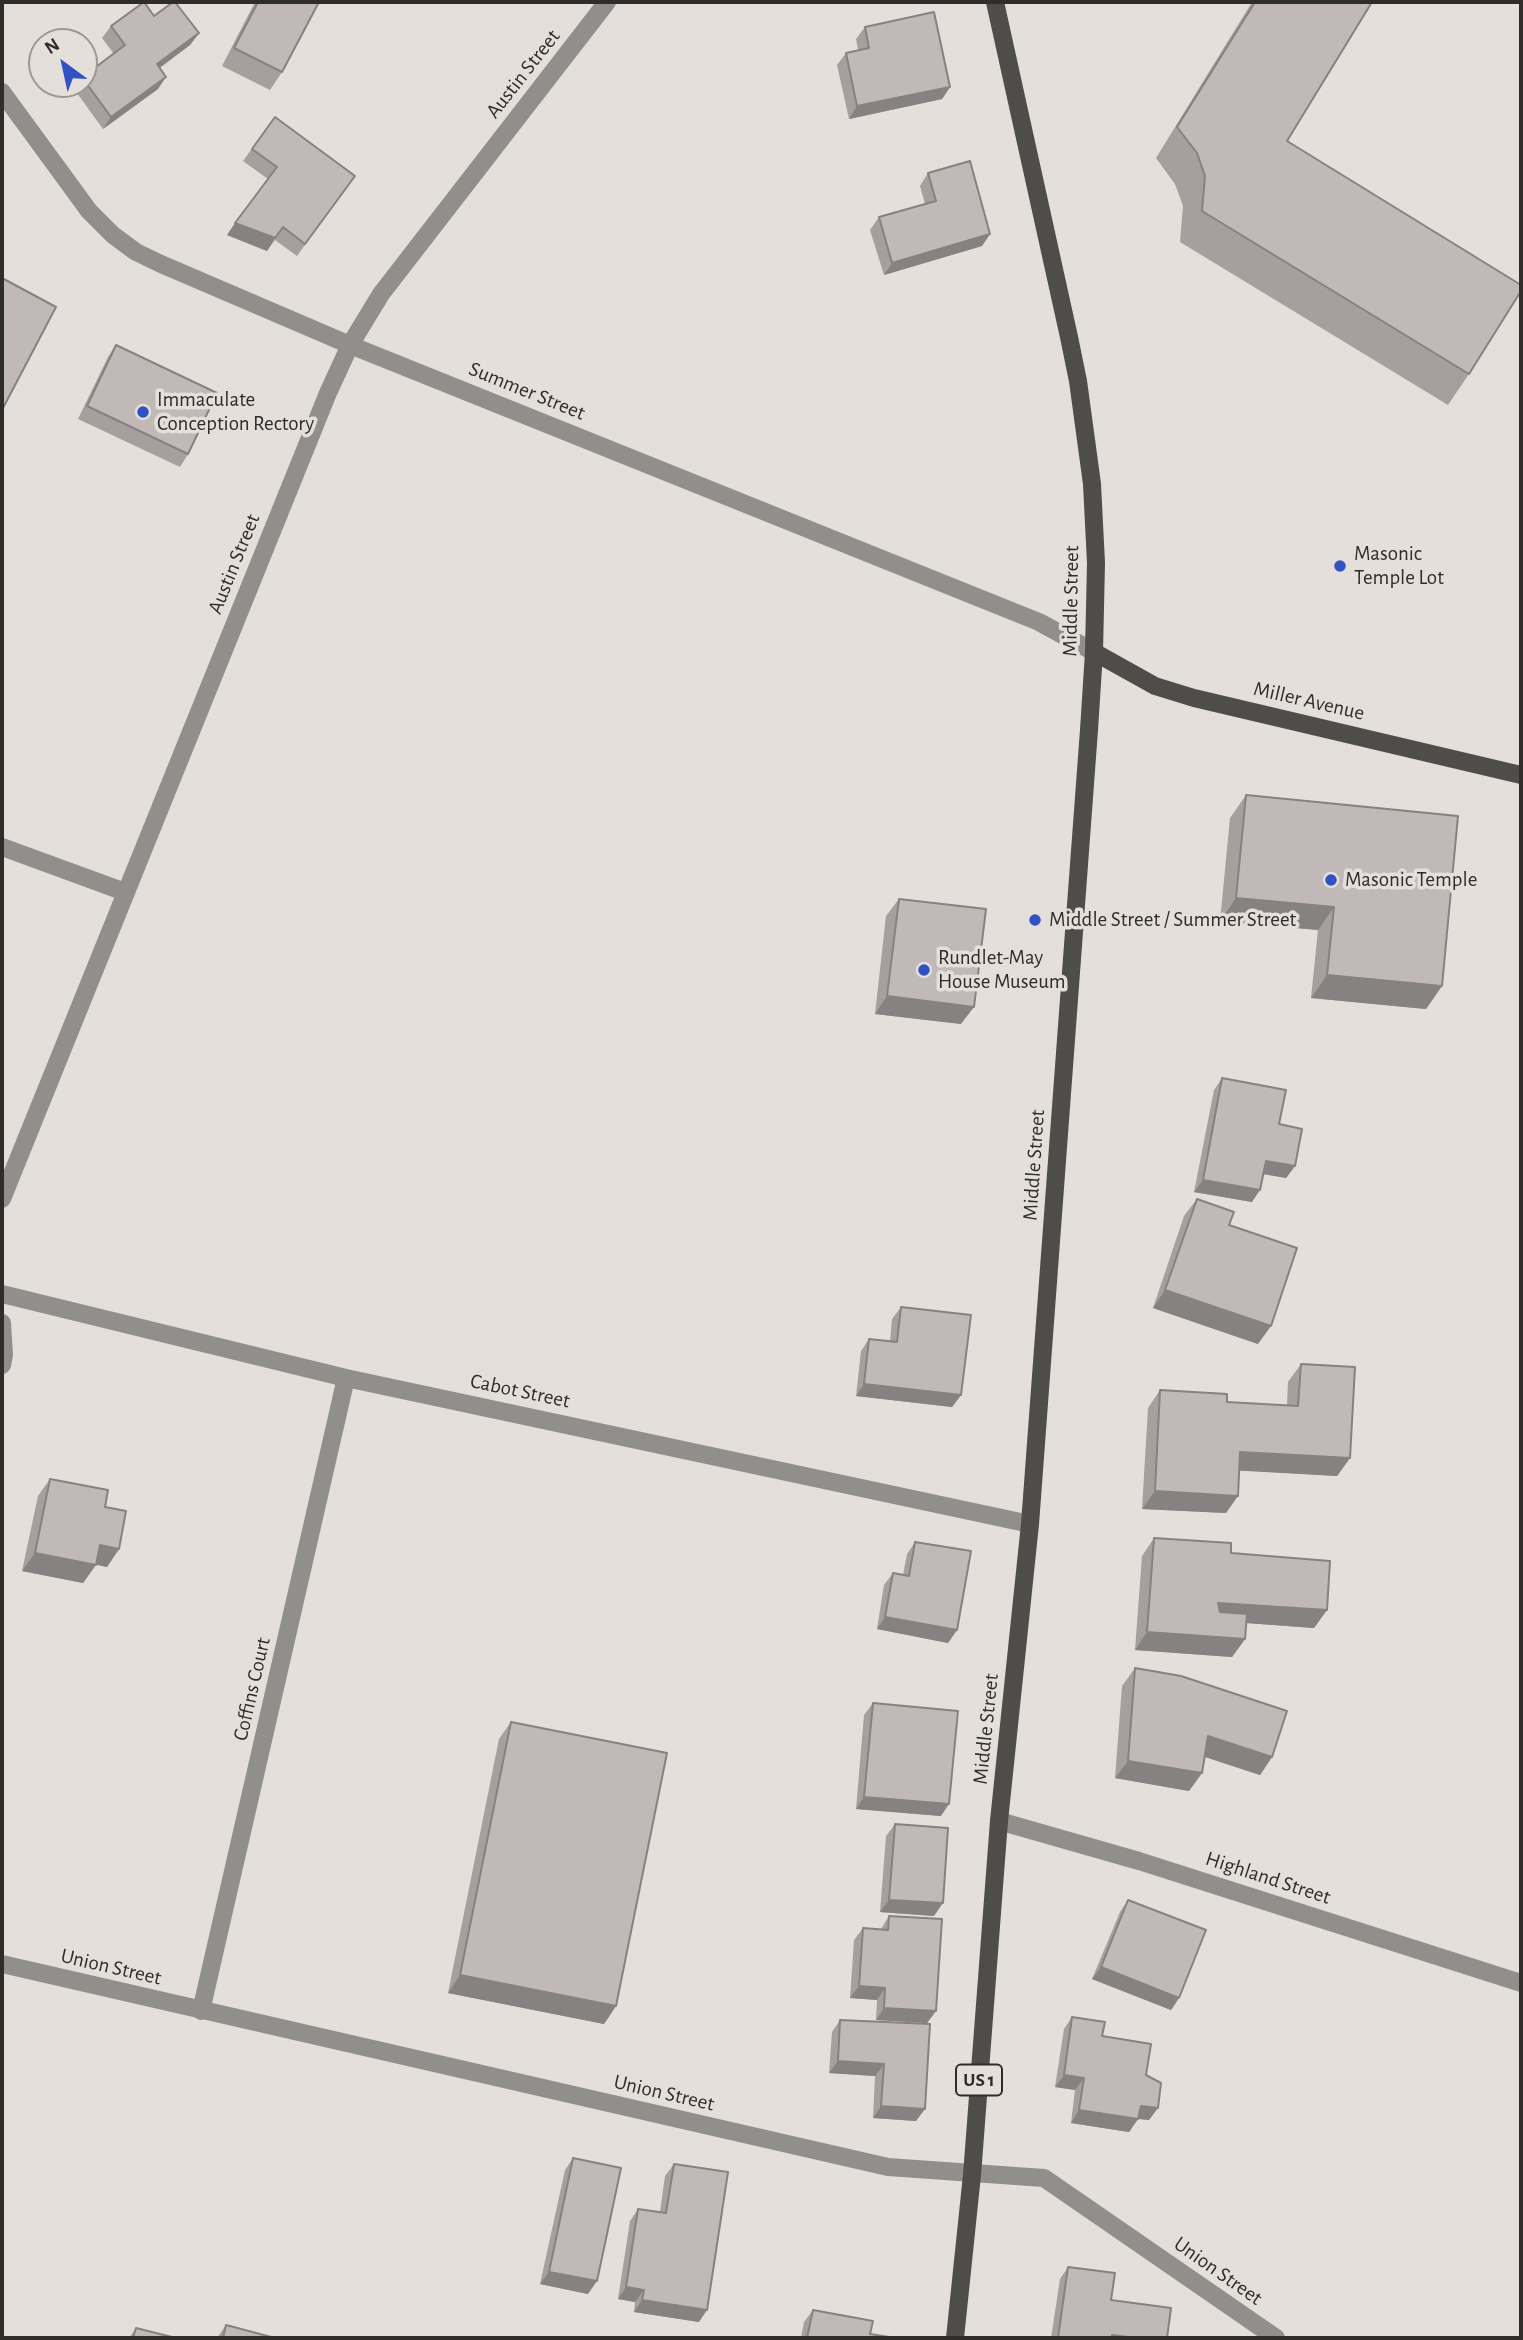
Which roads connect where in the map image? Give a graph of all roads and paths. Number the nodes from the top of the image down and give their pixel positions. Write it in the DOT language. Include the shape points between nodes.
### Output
graph roads {
  1 [pos="607,2"];
  2 [pos="995,2"];
  3 [pos="2,92"];
  4 [pos="350,345"];
  5 [pos="1094,652"];
  6 [pos="1521,775"];
  7 [pos="2,848"];
  8 [pos="125,892"];
  9 [pos="2,1199"];
  10 [pos="2,1294"];
  11 [pos="2,1323"];
  12 [pos="2,1365"];
  13 [pos="346,1378"];
  14 [pos="1030,1524"];
  15 [pos="999,1821"];
  16 [pos="2,1964"];
  17 [pos="1521,1983"];
  18 [pos="201,2011"];
  19 [pos="972,2175"];
  20 [pos="955,2338"];
  21 [pos="1276,2338"];
  1 -- 4 [label="street, Austin Street" via="381,295"];
  2 -- 5 [label="main road, Middle Street / US 1" via="1078,381 1097,563"];
  3 -- 4 [label="street, Summer Street" via="89,211 113,235 161,264"];
  4 -- 5 [label="street, Summer Street" via="1039,622"];
  4 -- 8 [label="street, Austin Street"];
  5 -- 6 [label="main road, Miller Avenue" via="1155,686 1194,698"];
  5 -- 14 [label="main road, Middle Street / US 1"];
  7 -- 8 [label="street"];
  8 -- 9 [label="street, Austin Street"];
  10 -- 13 [label="street, Cabot Street"];
  11 -- 12 [label="street"];
  13 -- 14 [label="street, Cabot Street"];
  13 -- 18 [label="street, Coffins Court"];
  14 -- 15 [label="main road, Middle Street / US 1"];
  15 -- 17 [label="street, Highland Street"];
  15 -- 19 [label="main road, Middle Street / US 1"];
  16 -- 18 [label="street, Union Street"];
  18 -- 19 [label="street, Union Street" via="888,2167"];
  19 -- 20 [label="main road, Middle Street / US 1"];
  19 -- 21 [label="street, Union Street" via="1044,2178"];
}
